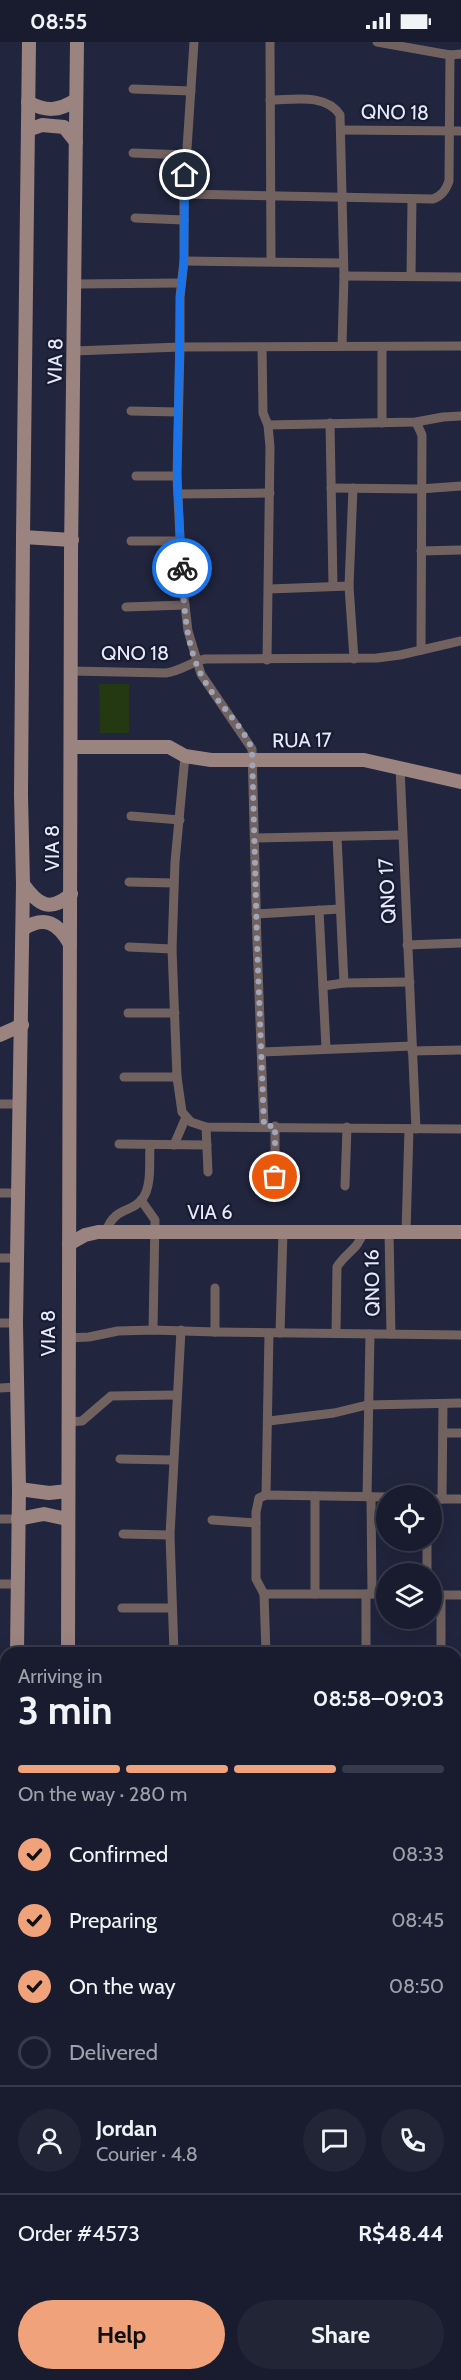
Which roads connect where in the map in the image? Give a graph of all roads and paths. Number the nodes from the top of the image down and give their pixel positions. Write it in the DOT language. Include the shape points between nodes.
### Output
graph roads {
  1 [pos="29,42"];
  2 [pos="77,42"];
  3 [pos="194,42"];
  4 [pos="270,42"];
  5 [pos="377,42"];
  6 [pos="461,54"];
  7 [pos="450,55"];
  8 [pos="133,89"];
  9 [pos="191,91"];
  10 [pos="76,100"];
  11 [pos="270,100"];
  12 [pos="28,102"];
  13 [pos="28,129"];
  14 [pos="341,130"];
  15 [pos="449,131"];
  16 [pos="461,131"];
  17 [pos="76,142"];
  18 [pos="133,153"];
  19 [pos="187,155"];
  20 [pos="184,194"];
  21 [pos="270,195"];
  22 [pos="342,198"];
  23 [pos="412,198"];
  24 [pos="135,218"];
  25 [pos="184,220"];
  26 [pos="184,261"];
  27 [pos="271,261"];
  28 [pos="344,263"];
  29 [pos="344,276"];
  30 [pos="411,276"];
  31 [pos="461,277"];
  32 [pos="180,283"];
  33 [pos="76,284"];
  34 [pos="342,346"];
  35 [pos="461,346"];
  36 [pos="180,347"];
  37 [pos="382,347"];
  38 [pos="262,348"];
  39 [pos="74,351"];
  40 [pos="131,411"];
  41 [pos="178,412"];
  42 [pos="461,416"];
  43 [pos="416,422"];
  44 [pos="330,423"];
  45 [pos="382,423"];
  46 [pos="268,425"];
  47 [pos="136,476"];
  48 [pos="177,476"];
  49 [pos="461,486"];
  50 [pos="331,488"];
  51 [pos="353,488"];
  52 [pos="420,489"];
  53 [pos="270,493"];
  54 [pos="178,494"];
  55 [pos="23,537"];
  56 [pos="72,540"];
  57 [pos="131,541"];
  58 [pos="180,541"];
  59 [pos="461,550"];
  60 [pos="421,551"];
  61 [pos="333,586"];
  62 [pos="349,586"];
  63 [pos="269,589"];
  64 [pos="126,606"];
  65 [pos="185,606"];
  66 [pos="461,641"];
  67 [pos="421,650"];
  68 [pos="354,659"];
  69 [pos="267,660"];
  70 [pos="195,661"];
  71 [pos="71,671"];
  72 [pos="71,747"];
  73 [pos="185,756"];
  74 [pos="254,760"];
  75 [pos="400,767"];
  76 [pos="461,783"];
  77 [pos="131,816"];
  78 [pos="180,820"];
  79 [pos="402,835"];
  80 [pos="337,837"];
  81 [pos="255,838"];
  82 [pos="129,882"];
  83 [pos="174,883"];
  84 [pos="23,884"];
  85 [pos="71,894"];
  86 [pos="340,909"];
  87 [pos="319,910"];
  88 [pos="256,914"];
  89 [pos="23,929"];
  90 [pos="461,943"];
  91 [pos="70,944"];
  92 [pos="407,945"];
  93 [pos="129,947"];
  94 [pos="172,948"];
  95 [pos="410,982"];
  96 [pos="344,983"];
  97 [pos="322,986"];
  98 [pos="128,1013"];
  99 [pos="175,1013"];
  100 [pos="22,1025"];
  101 [pos="0,1037"];
  102 [pos="22,1048"];
  103 [pos="326,1048"];
  104 [pos="412,1048"];
  105 [pos="461,1050"];
  106 [pos="262,1052"];
  107 [pos="124,1077"];
  108 [pos="177,1077"];
  109 [pos="0,1104"];
  110 [pos="21,1104"];
  111 [pos="186,1117"];
  112 [pos="264,1126"];
  113 [pos="275,1126"];
  114 [pos="206,1127"];
  115 [pos="347,1127"];
  116 [pos="412,1129"];
  117 [pos="461,1129"];
  118 [pos="119,1144"];
  119 [pos="174,1145"];
  120 [pos="207,1145"];
  121 [pos="150,1146"];
  122 [pos="208,1172"];
  123 [pos="275,1177"];
  124 [pos="345,1186"];
  125 [pos="0,1193"];
  126 [pos="20,1193"];
  127 [pos="141,1200"];
  128 [pos="69,1218"];
  129 [pos="102,1232"];
  130 [pos="156,1232"];
  131 [pos="283,1232"];
  132 [pos="363,1232"];
  133 [pos="389,1232"];
  134 [pos="406,1232"];
  135 [pos="461,1232"];
  136 [pos="69,1244"];
  137 [pos="0,1258"];
  138 [pos="17,1258"];
  139 [pos="215,1288"];
  140 [pos="0,1323"];
  141 [pos="16,1323"];
  142 [pos="153,1330"];
  143 [pos="181,1330"];
  144 [pos="215,1332"];
  145 [pos="269,1333"];
  146 [pos="280,1333"];
  147 [pos="336,1333"];
  148 [pos="369,1334"];
  149 [pos="391,1334"];
  150 [pos="461,1335"];
  151 [pos="68,1338"];
  152 [pos="18,1387"];
  153 [pos="0,1388"];
  154 [pos="176,1395"];
  155 [pos="461,1403"];
  156 [pos="443,1404"];
  157 [pos="367,1405"];
  158 [pos="269,1421"];
  159 [pos="68,1422"];
  160 [pos="443,1433"];
  161 [pos="461,1433"];
  162 [pos="120,1459"];
  163 [pos="172,1460"];
  164 [pos="19,1489"];
  165 [pos="68,1491"];
  166 [pos="266,1495"];
  167 [pos="315,1496"];
  168 [pos="369,1497"];
  169 [pos="376,1497"];
  170 [pos="442,1499"];
  171 [pos="461,1499"];
  172 [pos="0,1519"];
  173 [pos="18,1519"];
  174 [pos="67,1519"];
  175 [pos="212,1520"];
  176 [pos="256,1523"];
  177 [pos="123,1534"];
  178 [pos="170,1535"];
  179 [pos="0,1584"];
  180 [pos="18,1584"];
  181 [pos="264,1594"];
  182 [pos="315,1594"];
  183 [pos="369,1594"];
  184 [pos="376,1594"];
  185 [pos="442,1595"];
  186 [pos="461,1596"];
  187 [pos="122,1608"];
  188 [pos="171,1608"];
  189 [pos="439,1629"];
  190 [pos="16,1647"];
  191 [pos="68,1647"];
  192 [pos="174,1647"];
  193 [pos="266,1647"];
  194 [pos="366,1647"];
  195 [pos="441,1647"];
  1 -- 12 [label="main road"];
  2 -- 10 [label="main road, VIA 8"];
  3 -- 9 [label="street, QNO 18"];
  4 -- 11 [label="street"];
  5 -- 7 [label="street"];
  6 -- 7 [label="street"];
  7 -- 15 [label="street, QNO 18"];
  8 -- 9 [label="street"];
  9 -- 19 [label="street, QNO 18"];
  10 -- 12 [label="main road" via="52,109"];
  10 -- 17 [label="main road, VIA 8"];
  11 -- 14 [label="street, QNO 18" via="314,99 328,103 340,115"];
  11 -- 21 [label="street"];
  12 -- 13 [label="main road"];
  13 -- 17 [label="main road" via="42,125 63,128"];
  13 -- 55 [label="main road"];
  14 -- 15 [label="street, QNO 18"];
  14 -- 22 [label="street, QNO 18"];
  15 -- 16 [label="street, QNO 18"];
  15 -- 23 [label="street, QNO 18" via="446,191 433,199"];
  17 -- 33 [label="main road, VIA 8"];
  18 -- 19 [label="street"];
  19 -- 20 [label="street, QNO 18"];
  20 -- 21 [label="street, QNO 18"];
  20 -- 25 [label="street, QNO 18"];
  21 -- 22 [label="street, QNO 18"];
  21 -- 27 [label="street"];
  22 -- 23 [label="street, QNO 18"];
  22 -- 28 [label="street, QNO 18"];
  23 -- 30 [label="street"];
  24 -- 25 [label="street"];
  25 -- 26 [label="street, QNO 18"];
  26 -- 27 [label="street"];
  26 -- 32 [label="street, QNO 18"];
  27 -- 28 [label="street"];
  28 -- 29 [label="street, QNO 18"];
  29 -- 30 [label="street"];
  29 -- 34 [label="street, QNO 18"];
  30 -- 31 [label="street"];
  32 -- 33 [label="street"];
  32 -- 36 [label="street, QNO 18"];
  33 -- 39 [label="main road, VIA 8"];
  34 -- 37 [label="street"];
  34 -- 38 [label="street"];
  35 -- 37 [label="street"];
  36 -- 38 [label="street"];
  36 -- 39 [label="street"];
  36 -- 41 [label="street, QNO 18"];
  37 -- 45 [label="street"];
  38 -- 46 [label="street" via="263,413"];
  39 -- 56 [label="main road, VIA 8"];
  40 -- 41 [label="street"];
  41 -- 48 [label="street, QNO 18"];
  42 -- 43 [label="street"];
  43 -- 45 [label="street"];
  43 -- 52 [label="street" via="422,435"];
  44 -- 45 [label="street"];
  44 -- 46 [label="street"];
  44 -- 50 [label="street"];
  46 -- 53 [label="street"];
  47 -- 48 [label="street"];
  48 -- 54 [label="street, QNO 18"];
  49 -- 52 [label="street"];
  50 -- 51 [label="street"];
  50 -- 61 [label="street"];
  51 -- 52 [label="street"];
  51 -- 62 [label="street"];
  52 -- 60 [label="street"];
  53 -- 54 [label="street"];
  53 -- 63 [label="street"];
  54 -- 58 [label="street, QNO 18"];
  55 -- 56 [label="main road"];
  55 -- 84 [label="main road"];
  56 -- 71 [label="main road, VIA 8"];
  57 -- 58 [label="street"];
  58 -- 65 [label="street, QNO 18"];
  59 -- 60 [label="street"];
  60 -- 67 [label="street"];
  61 -- 62 [label="street"];
  61 -- 63 [label="street"];
  62 -- 68 [label="street"];
  63 -- 69 [label="street"];
  64 -- 65 [label="street"];
  65 -- 70 [label="street, QNO 18"];
  66 -- 67 [label="street, QNO 18"];
  67 -- 68 [label="street, QNO 18"];
  68 -- 69 [label="street, QNO 18"];
  69 -- 70 [label="street, QNO 18"];
  70 -- 71 [label="street, QNO 18" via="166,673"];
  70 -- 74 [label="street, QNO 18" via="206,684 250,743"];
  71 -- 72 [label="main road, VIA 8"];
  72 -- 73 [label="main road, RUA 17" via="169,747"];
  72 -- 85 [label="main road, VIA 8"];
  73 -- 74 [label="main road, RUA 17"];
  73 -- 78 [label="street"];
  74 -- 75 [label="main road, RUA 17" via="347,759"];
  74 -- 81 [label="street"];
  75 -- 76 [label="main road, RUA 17"];
  75 -- 79 [label="street, QNO 17"];
  77 -- 78 [label="street"];
  78 -- 83 [label="street"];
  79 -- 80 [label="street, QNO 17"];
  79 -- 92 [label="street, QNO 17"];
  80 -- 81 [label="street, QNO 17"];
  80 -- 86 [label="street"];
  81 -- 88 [label="street"];
  82 -- 83 [label="street"];
  83 -- 94 [label="street"];
  84 -- 85 [label="main road" via="35,900 48,905"];
  84 -- 89 [label="main road"];
  85 -- 91 [label="main road, VIA 8"];
  86 -- 87 [label="street"];
  86 -- 96 [label="street"];
  87 -- 88 [label="street"];
  87 -- 97 [label="street"];
  88 -- 106 [label="street"];
  89 -- 91 [label="main road" via="32,923 49,922 59,928"];
  89 -- 100 [label="main road"];
  90 -- 92 [label="street, QNO 17"];
  91 -- 128 [label="main road, VIA 8"];
  92 -- 95 [label="street, QNO 17"];
  93 -- 94 [label="street"];
  94 -- 99 [label="street"];
  95 -- 96 [label="street"];
  95 -- 104 [label="street, QNO 17"];
  96 -- 97 [label="street"];
  97 -- 103 [label="street"];
  98 -- 99 [label="street"];
  99 -- 108 [label="street"];
  100 -- 101 [label="main road"];
  100 -- 102 [label="main road"];
  101 -- 102 [label="main road"];
  102 -- 110 [label="main road"];
  103 -- 104 [label="street"];
  103 -- 106 [label="street"];
  104 -- 105 [label="street"];
  104 -- 116 [label="street, QNO 17"];
  106 -- 112 [label="street"];
  107 -- 108 [label="street"];
  108 -- 111 [label="street"];
  109 -- 110 [label="street"];
  110 -- 126 [label="main road"];
  111 -- 114 [label="street"];
  111 -- 119 [label="street"];
  112 -- 113 [label="street"];
  112 -- 114 [label="street"];
  113 -- 115 [label="street"];
  113 -- 123 [label="street"];
  114 -- 120 [label="street"];
  115 -- 116 [label="street"];
  115 -- 124 [label="street"];
  116 -- 117 [label="street"];
  116 -- 134 [label="street, QNO 17"];
  118 -- 121 [label="street"];
  119 -- 120 [label="street"];
  119 -- 121 [label="street"];
  120 -- 122 [label="street"];
  121 -- 127 [label="street" via="148,1188"];
  125 -- 126 [label="street"];
  126 -- 138 [label="main road"];
  127 -- 129 [label="street" via="113,1216"];
  127 -- 130 [label="street" via="155,1220"];
  128 -- 129 [label="main road"];
  128 -- 136 [label="main road, VIA 8"];
  129 -- 130 [label="main road, VIA 6"];
  129 -- 136 [label="main road, VIA 6" via="85,1234"];
  130 -- 131 [label="main road, VIA 6"];
  130 -- 142 [label="street"];
  131 -- 132 [label="main road, VIA 6"];
  131 -- 146 [label="street"];
  132 -- 133 [label="main road, VIA 6"];
  132 -- 147 [label="street, QNO 16" via="358,1246 337,1267"];
  133 -- 134 [label="main road, VIA 6"];
  133 -- 149 [label="street, QNO 16"];
  134 -- 135 [label="main road, VIA 6"];
  136 -- 151 [label="main road, VIA 8"];
  137 -- 138 [label="street"];
  138 -- 141 [label="main road"];
  139 -- 144 [label="street"];
  140 -- 141 [label="street"];
  141 -- 152 [label="main road"];
  142 -- 143 [label="street, QNO 16"];
  142 -- 151 [label="street, QNO 16"];
  143 -- 144 [label="street, QNO 16"];
  143 -- 154 [label="street"];
  144 -- 145 [label="street, QNO 16"];
  145 -- 146 [label="street, QNO 16"];
  145 -- 158 [label="street"];
  146 -- 147 [label="street, QNO 16"];
  147 -- 148 [label="street, QNO 16"];
  148 -- 149 [label="street, QNO 16"];
  148 -- 157 [label="street, QNO 16"];
  149 -- 150 [label="street, QNO 16"];
  151 -- 159 [label="main road, VIA 8"];
  152 -- 153 [label="street"];
  152 -- 164 [label="main road"];
  154 -- 159 [label="street" via="111,1396 82,1421"];
  154 -- 163 [label="street"];
  155 -- 156 [label="street"];
  156 -- 157 [label="street"];
  156 -- 160 [label="street"];
  157 -- 158 [label="street"];
  157 -- 168 [label="street, QNO 16"];
  158 -- 166 [label="street"];
  159 -- 165 [label="main road, VIA 8"];
  160 -- 161 [label="street"];
  160 -- 170 [label="street"];
  162 -- 163 [label="street"];
  163 -- 178 [label="street"];
  164 -- 165 [label="main road"];
  164 -- 173 [label="main road"];
  165 -- 174 [label="main road, VIA 8"];
  166 -- 167 [label="street"];
  166 -- 176 [label="street" via="258,1502"];
  167 -- 168 [label="street"];
  167 -- 182 [label="street"];
  168 -- 169 [label="street"];
  168 -- 183 [label="street, QNO 16"];
  170 -- 171 [label="street"];
  172 -- 173 [label="street"];
  173 -- 174 [label="main road" via="35,1514"];
  173 -- 180 [label="main road"];
  174 -- 191 [label="main road, VIA 8"];
  175 -- 176 [label="street"];
  176 -- 181 [label="street" via="256,1579"];
  177 -- 178 [label="street"];
  178 -- 188 [label="street"];
  179 -- 180 [label="street"];
  180 -- 190 [label="main road"];
  181 -- 182 [label="street"];
  181 -- 193 [label="street"];
  182 -- 183 [label="street"];
  183 -- 184 [label="street"];
  183 -- 194 [label="street, QNO 16"];
  185 -- 186 [label="street"];
  187 -- 188 [label="street"];
  188 -- 192 [label="street"];
  189 -- 195 [label="street"];
}
